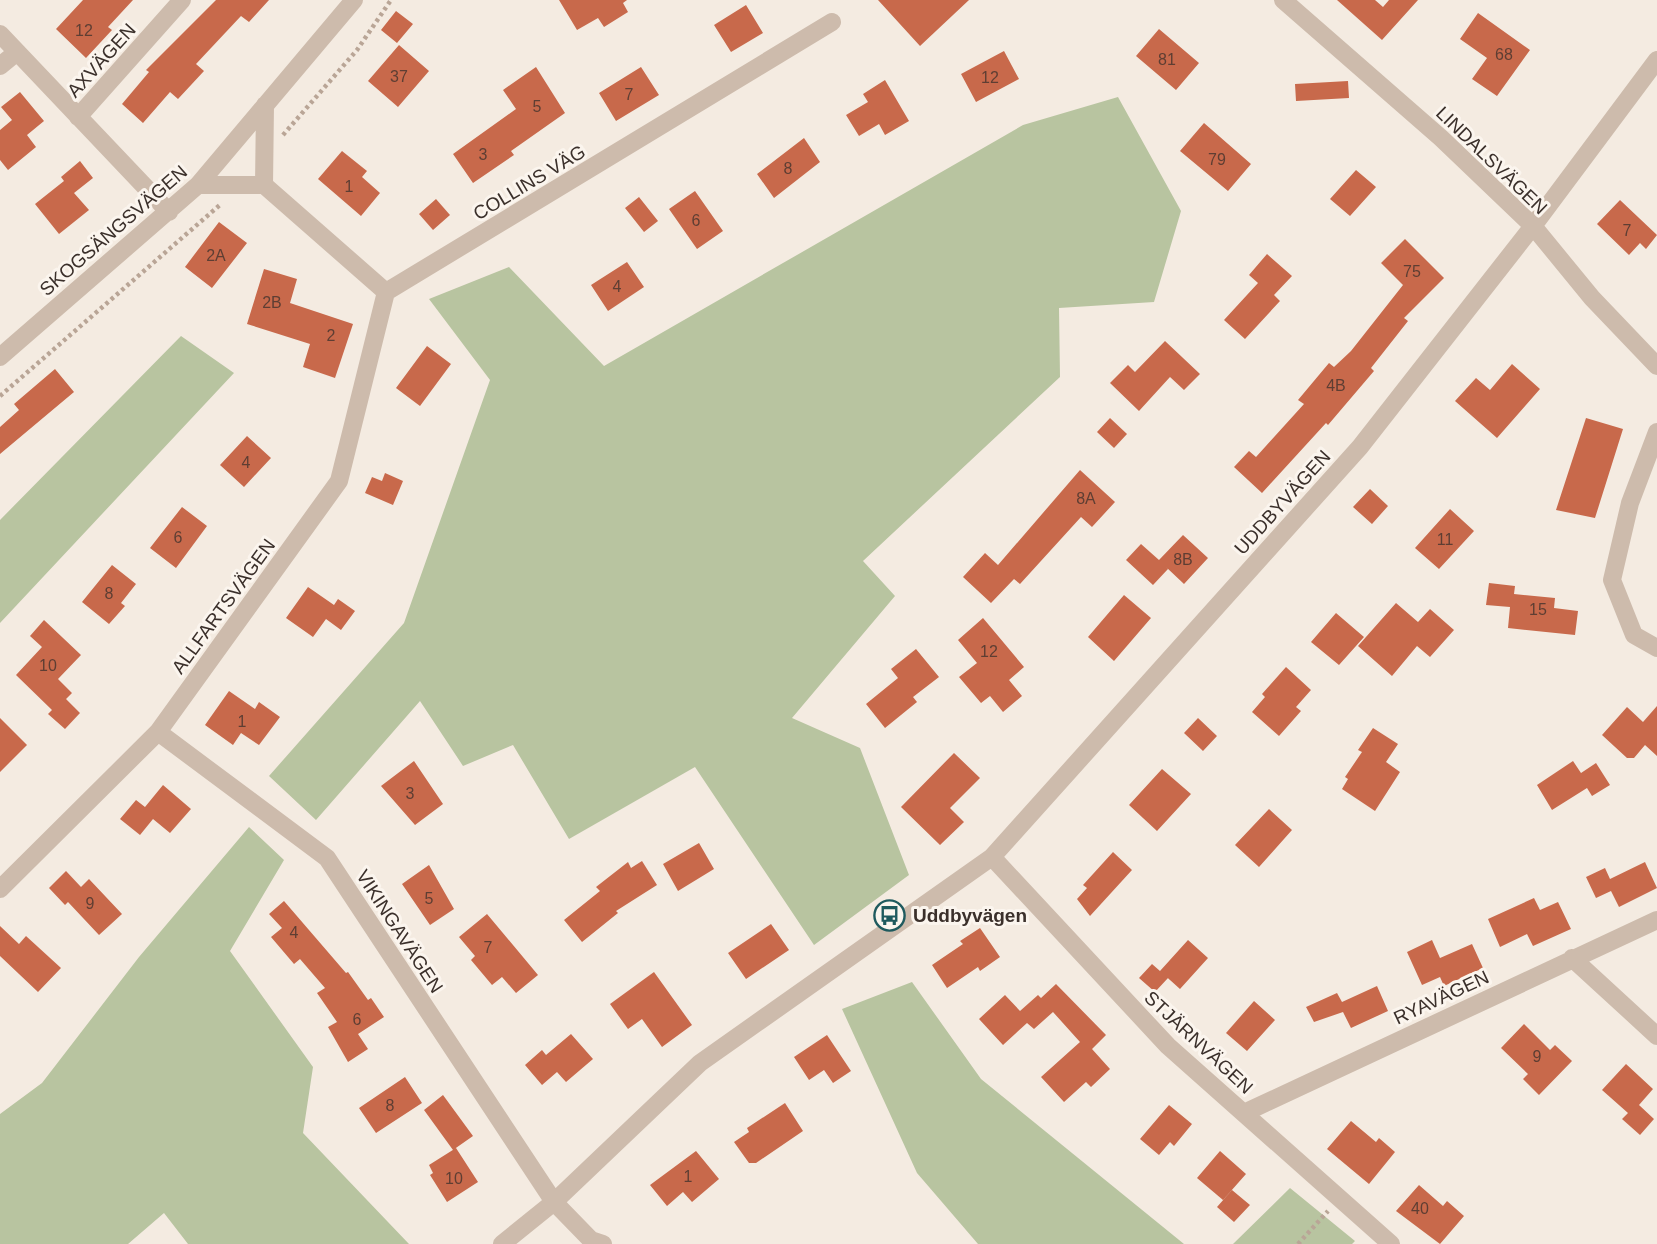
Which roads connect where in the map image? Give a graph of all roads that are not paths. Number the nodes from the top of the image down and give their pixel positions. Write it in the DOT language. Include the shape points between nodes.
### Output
graph roads {
  1 [pos="183,0"];
  2 [pos="354,0"];
  3 [pos="1283,0"];
  4 [pos="832,22"];
  5 [pos="0,34"];
  6 [pos="17,51"];
  7 [pos="1657,60"];
  8 [pos="0,66"];
  9 [pos="265,105"];
  10 [pos="78,117"];
  11 [pos="198,185"];
  12 [pos="264,185"];
  13 [pos="169,212"];
  14 [pos="1533,226"];
  15 [pos="386,292"];
  16 [pos="0,357"];
  17 [pos="1657,366"];
  18 [pos="1657,432"];
  19 [pos="1657,648"];
  20 [pos="158,732"];
  21 [pos="992,857"];
  22 [pos="0,889"];
  23 [pos="1657,920"];
  24 [pos="1572,958"];
  25 [pos="1657,1036"];
  26 [pos="1244,1112"];
  27 [pos="554,1202"];
  28 [pos="502,1244"];
  29 [pos="603,1244"];
  30 [pos="1391,1244"];
  1 -- 10 [label="street, AXVÄGEN"];
  2 -- 9 [label="street, SKOGSÄNGSVÄGEN"];
  3 -- 14 [label="street, LINDALSVÄGEN" via="1441,138"];
  4 -- 15 [label="street, COLLINS VÄG"];
  5 -- 6 [label="street, AXVÄGEN"];
  6 -- 8 [label="street"];
  6 -- 10 [label="street, AXVÄGEN"];
  7 -- 14 [label="street, UDDBYVÄGEN"];
  9 -- 11 [label="street, SKOGSÄNGSVÄGEN"];
  9 -- 12 [label="street"];
  10 -- 13 [label="street, AXVÄGEN"];
  11 -- 12 [label="street"];
  11 -- 13 [label="street, SKOGSÄNGSVÄGEN"];
  12 -- 15 [label="street"];
  13 -- 16 [label="street, SKOGSÄNGSVÄGEN"];
  14 -- 17 [label="street, LINDALSVÄGEN" via="1592,298"];
  14 -- 21 [label="street, UDDBYVÄGEN" via="1360,446"];
  15 -- 20 [label="street, ALLFARTSVÄGEN" via="338,481"];
  18 -- 19 [label="street" via="1630,503 1612,580 1634,635"];
  20 -- 22 [label="street, ALLFARTSVÄGEN"];
  20 -- 27 [label="street, VIKINGAVÄGEN" via="327,858"];
  21 -- 26 [label="street, STJÄRNVÄGEN" via="1168,1046"];
  21 -- 27 [label="street, UDDBYVÄGEN" via="700,1063"];
  23 -- 24 [label="street, RYAVÄGEN"];
  24 -- 25 [label="street"];
  24 -- 26 [label="street, RYAVÄGEN"];
  26 -- 30 [label="street, STJÄRNVÄGEN"];
  27 -- 28 [label="street, UDDBYVÄGEN"];
  27 -- 29 [label="street, VIKINGAVÄGEN" via="591,1240"];
}
